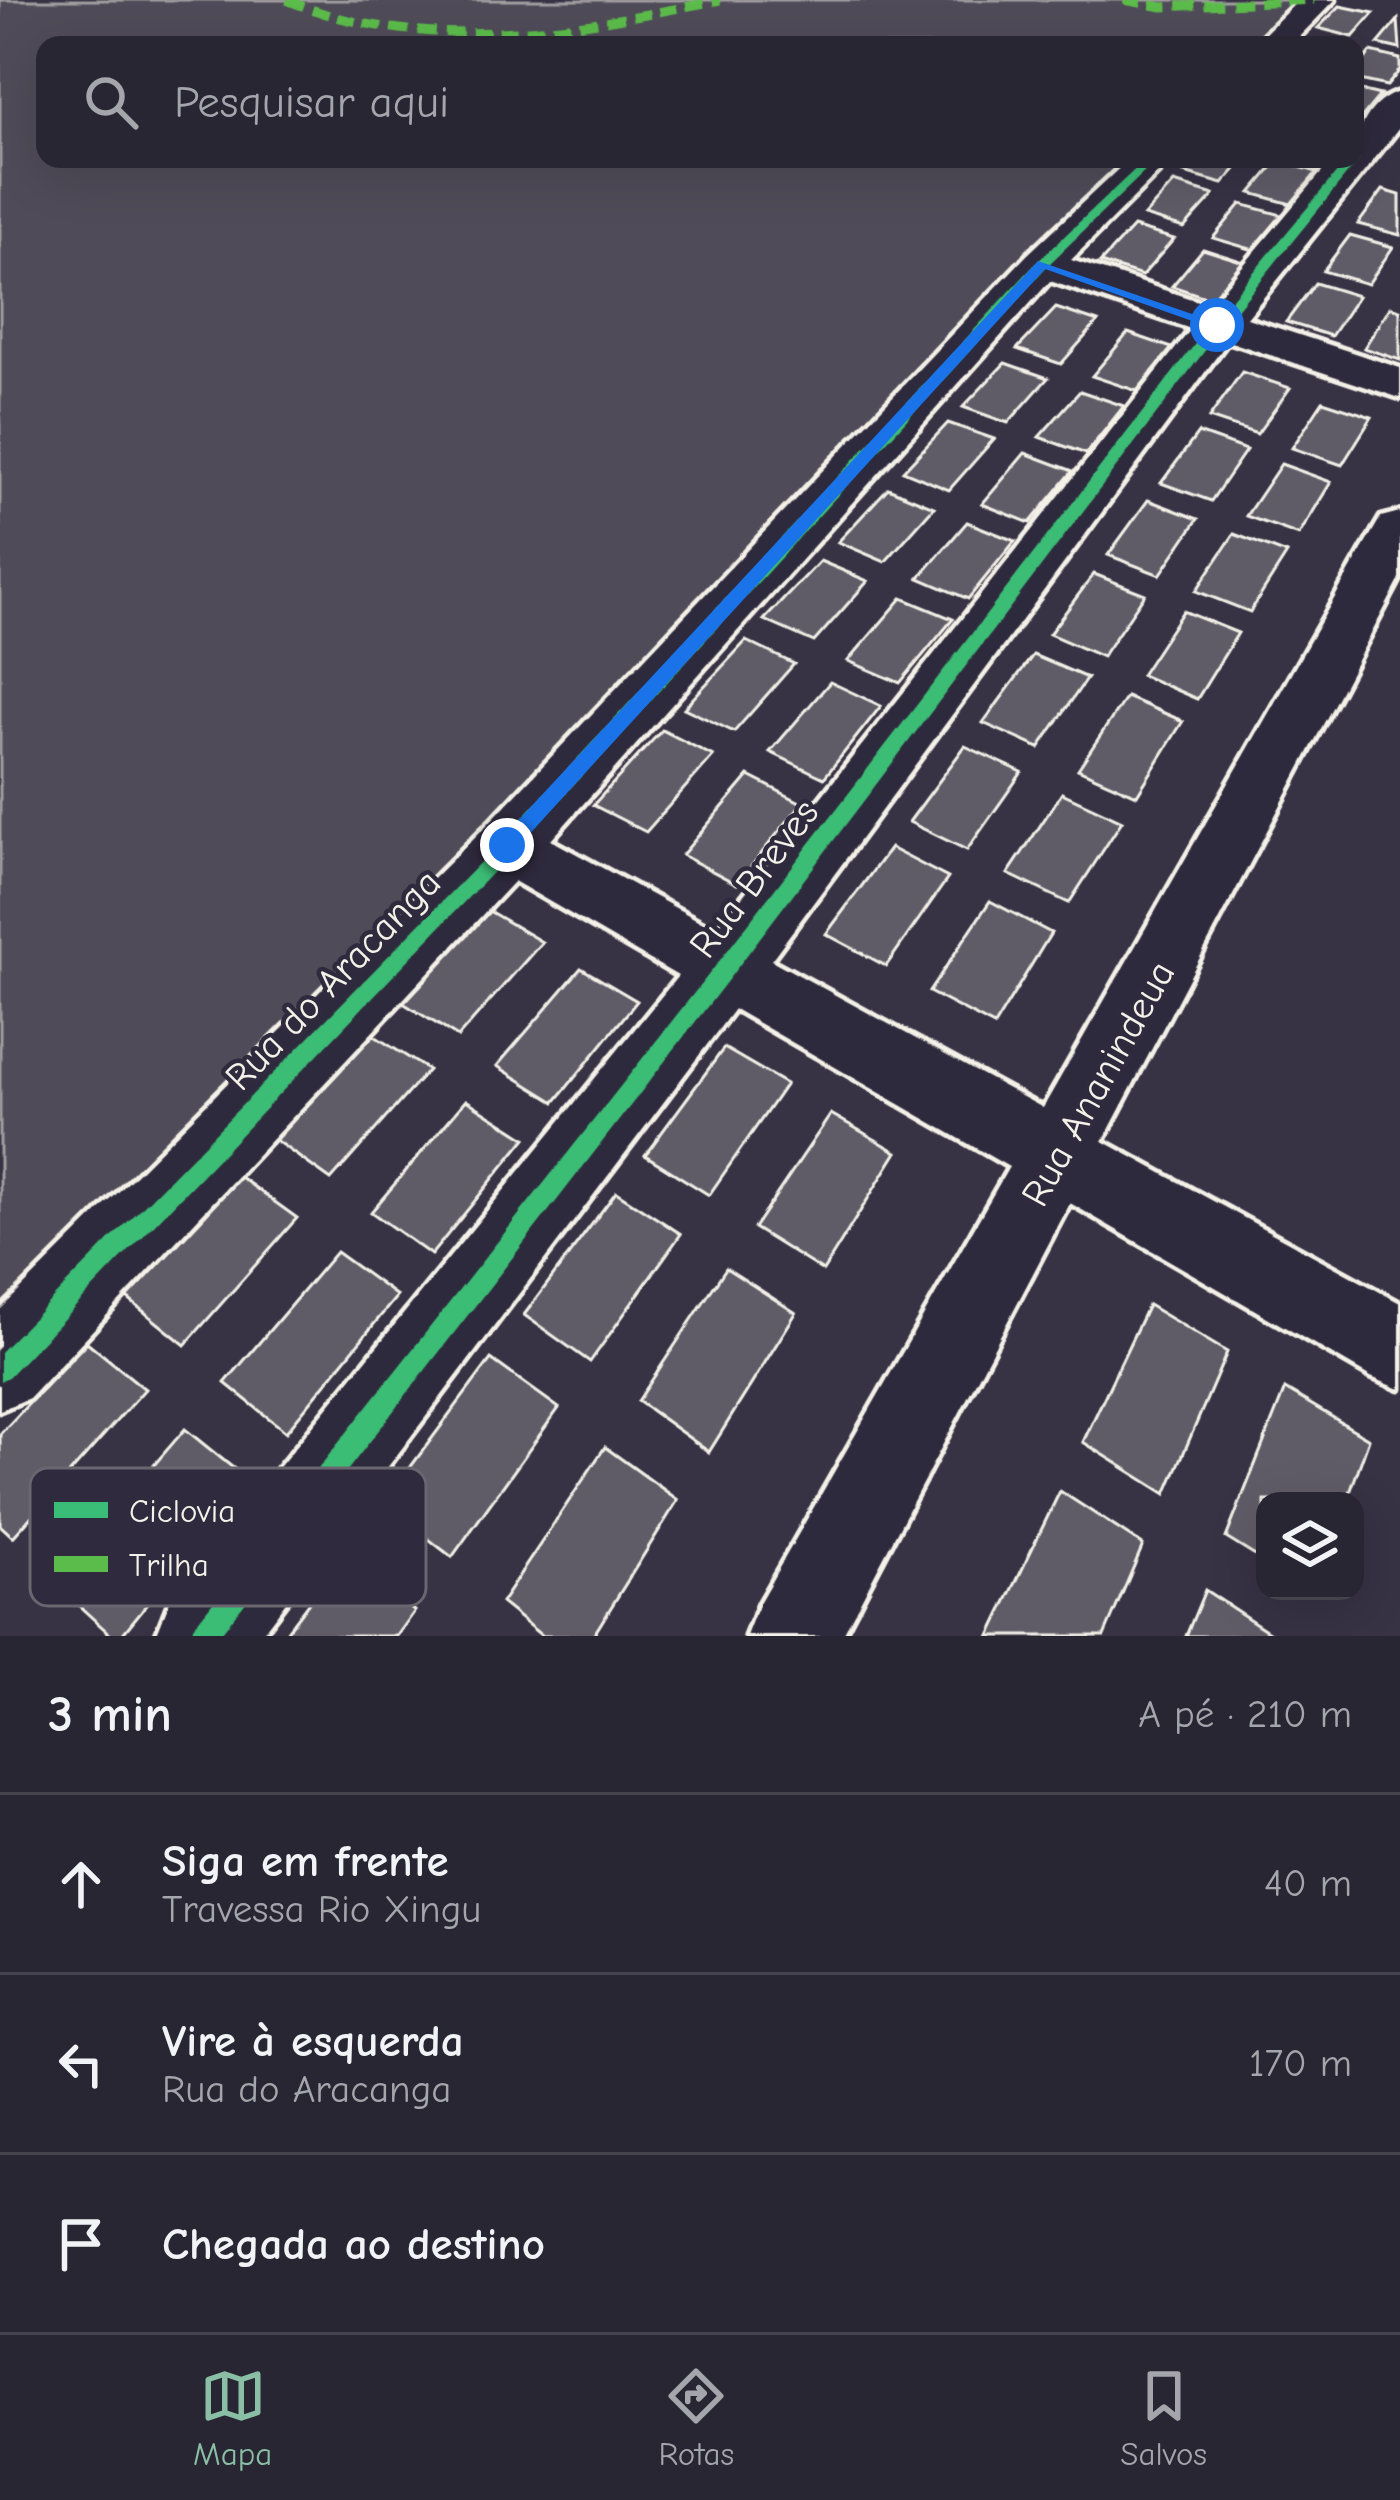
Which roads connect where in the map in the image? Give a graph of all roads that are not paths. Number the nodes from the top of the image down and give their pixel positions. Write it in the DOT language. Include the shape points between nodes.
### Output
graph roads {
  1 [pos="1318,0"];
  2 [pos="1280,36"];
  3 [pos="1400,103"];
  4 [pos="1364,146"];
  5 [pos="1142,168"];
  6 [pos="1346,168"];
  7 [pos="1042,263"];
  8 [pos="1217,325"];
  9 [pos="1400,384"];
  10 [pos="1400,529"];
  11 [pos="507,845"];
  12 [pos="724,970"];
  13 [pos="1058,1157"];
  14 [pos="1400,1348"];
  15 [pos="0,1369"];
  16 [pos="334,1468"];
  17 [pos="226,1606"];
  18 [pos="202,1636"];
  19 [pos="792,1636"];
  1 -- 2 [label="street"];
  3 -- 4 [label="street, Rua Breves"];
  5 -- 7 [label="street, Rua do Aracanga"];
  6 -- 8 [label="street, Rua Breves"];
  7 -- 8 [label="street"];
  7 -- 11 [label="street, Rua do Aracanga"];
  8 -- 9 [label="street"];
  8 -- 12 [label="street, Rua Breves"];
  10 -- 13 [label="street, Rua Ananindeua"];
  11 -- 12 [label="street"];
  11 -- 15 [label="street, Rua do Aracanga"];
  12 -- 13 [label="street"];
  12 -- 16 [label="street, Rua Breves"];
  13 -- 14 [label="street"];
  13 -- 19 [label="street, Rua Ananindeua"];
  17 -- 18 [label="street, Rua Breves"];
}
